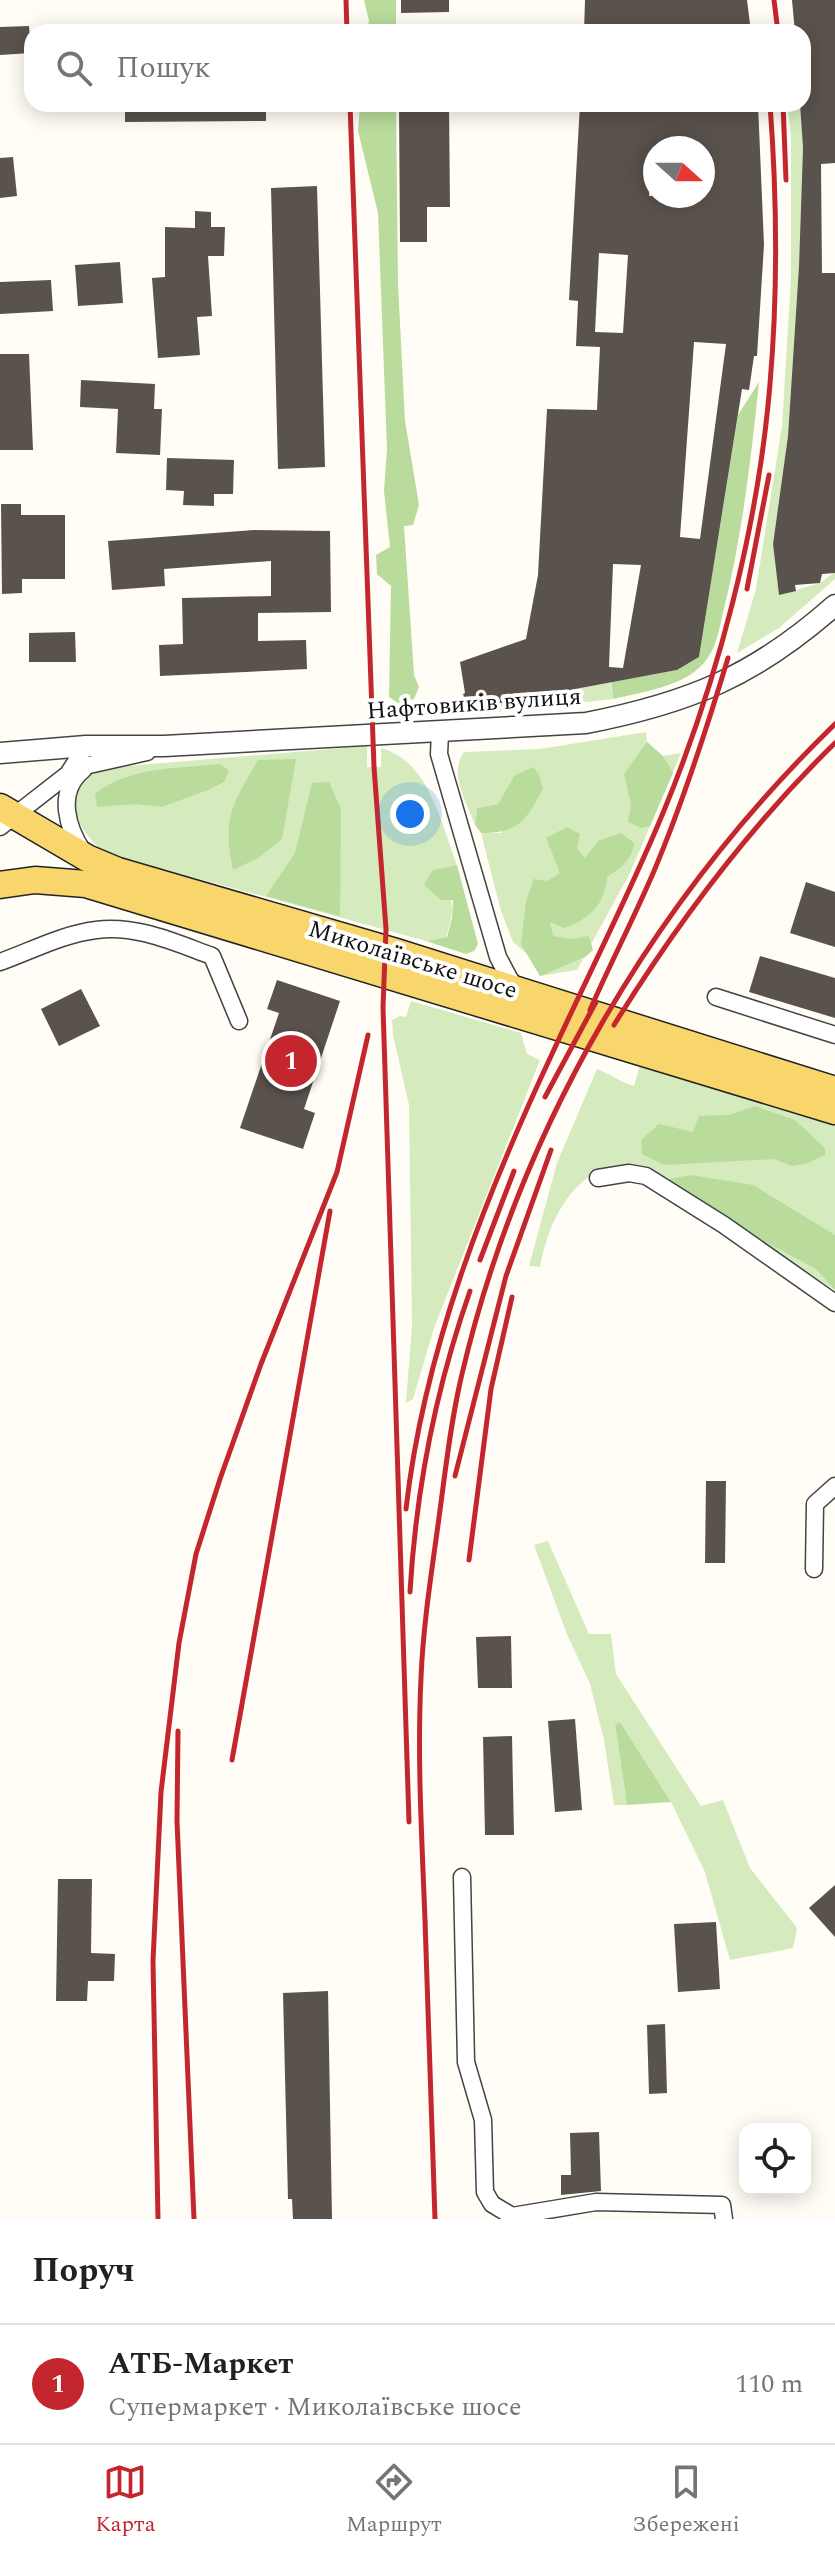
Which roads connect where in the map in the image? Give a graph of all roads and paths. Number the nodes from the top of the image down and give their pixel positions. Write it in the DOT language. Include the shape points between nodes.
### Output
graph roads {
  1 [pos="835,605"];
  2 [pos="440,733"];
  3 [pos="0,753"];
  4 [pos="87,756"];
  5 [pos="5,816"];
  6 [pos="87,858"];
  7 [pos="0,885"];
  8 [pos="0,962"];
  9 [pos="519,991"];
  10 [pos="716,997"];
  11 [pos="239,1021"];
  12 [pos="835,1035"];
  13 [pos="835,1090"];
  14 [pos="835,1111"];
  15 [pos="598,1178"];
  16 [pos="835,1303"];
  17 [pos="835,1486"];
  18 [pos="814,1569"];
  19 [pos="462,1877"];
  20 [pos="724,2219"];
  1 -- 2 [label="street, Нафтовиків вулиця" via="757,664 689,698 586,723"];
  2 -- 4 [label="street, Нафтовиків вулиця" via="164,746"];
  2 -- 9 [label="street" via="439,754 498,957"];
  3 -- 4 [label="street, Нафтовиків вулиця"];
  4 -- 5 [label="street"];
  4 -- 6 [label="street" via="66,798 70,825"];
  5 -- 6 [label="main road, Миколаївське шосе"];
  6 -- 9 [label="main road, Миколаївське шосе"];
  7 -- 14 [label="main road, Миколаївське шосе" via="35,880 86,884"];
  8 -- 11 [label="street" via="98,929 156,936 212,956"];
  9 -- 13 [label="main road, Миколаївське шосе"];
  10 -- 12 [label="street"];
  15 -- 16 [label="street" via="646,1176"];
  17 -- 18 [label="street" via="815,1504"];
  19 -- 20 [label="street" via="466,2062 483,2120 485,2192 492,2204 512,2216 596,2202 722,2205"];
}
